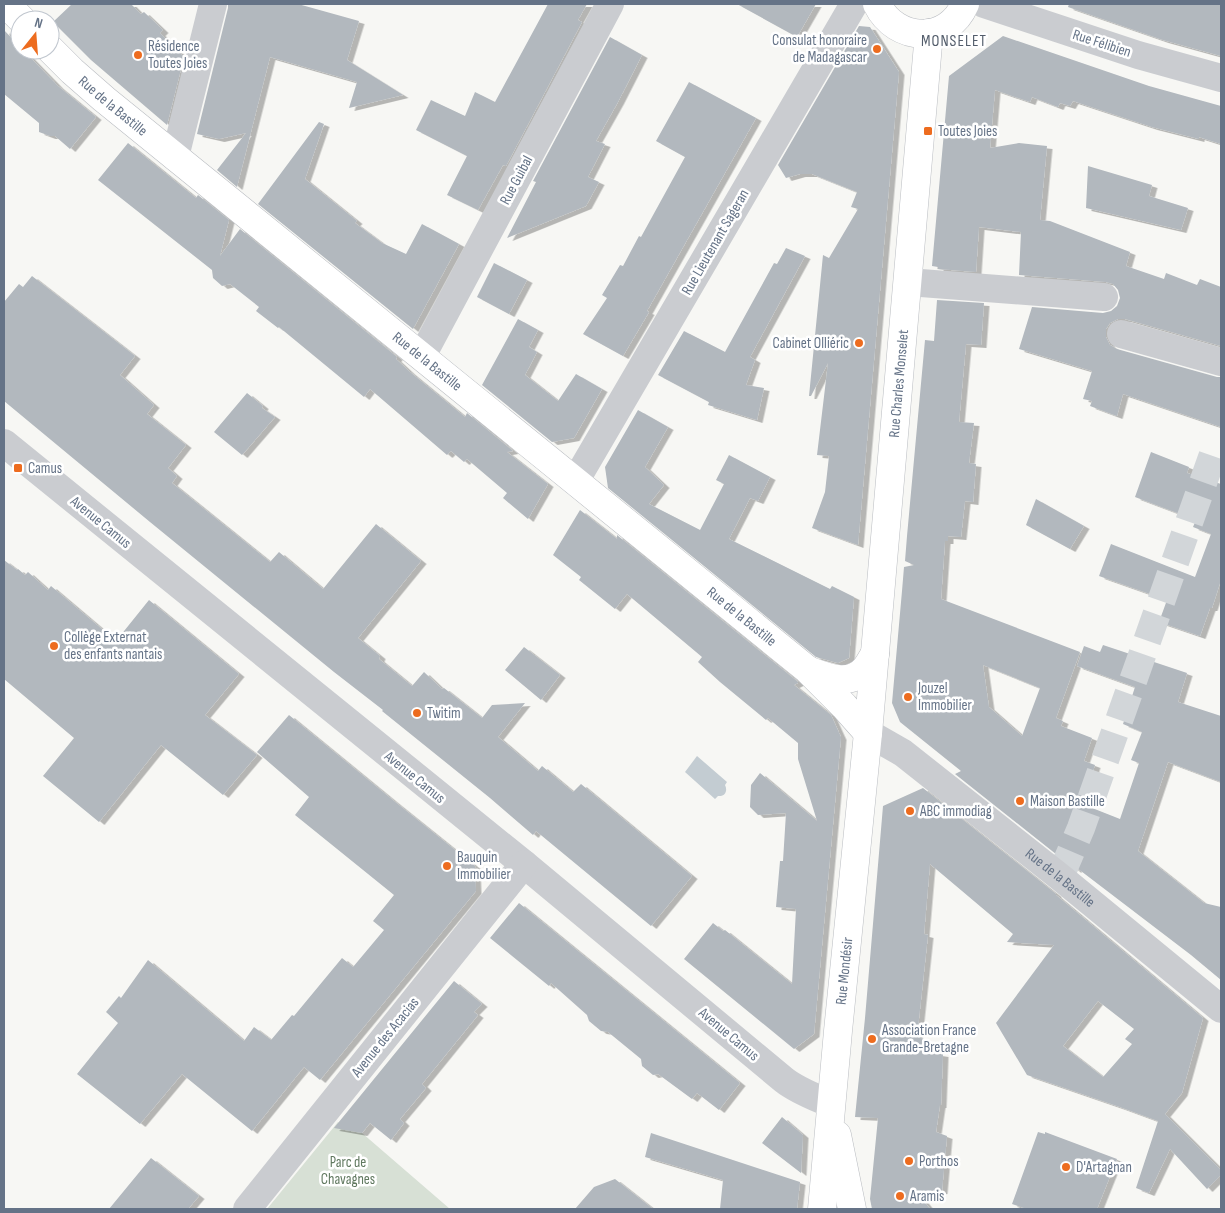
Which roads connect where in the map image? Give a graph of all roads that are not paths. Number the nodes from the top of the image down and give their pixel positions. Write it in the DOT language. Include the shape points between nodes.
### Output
graph roads {
  1 [pos="213,4"];
  2 [pos="610,4"];
  3 [pos="854,4"];
  4 [pos="877,4"];
  5 [pos="965,4"];
  6 [pos="984,4"];
  7 [pos="930,33"];
  8 [pos="60,59"];
  9 [pos="1221,78"];
  10 [pos="175,157"];
  11 [pos="908,282"];
  12 [pos="1104,297"];
  13 [pos="1121,334"];
  14 [pos="422,356"];
  15 [pos="1221,362"];
  16 [pos="4,443"];
  17 [pos="576,480"];
  18 [pos="875,654"];
  19 [pos="808,670"];
  20 [pos="868,733"];
  21 [pos="524,864"];
  22 [pos="1221,1009"];
  23 [pos="831,1104"];
  24 [pos="247,1209"];
  25 [pos="822,1209"];
  26 [pos="852,1209"];
  1 -- 10 [label="street"];
  2 -- 14 [label="street, Rue Guibal"];
  3 -- 17 [label="street, Rue Lieutenant Sageran"];
  4 -- 7 [label="main road" via="886,18 904,31"];
  5 -- 7 [label="main road" via="951,23"];
  6 -- 9 [label="street, Rue Félibien" via="1138,55"];
  7 -- 11 [label="main road, Rue Charles Monselet"];
  8 -- 10 [label="main road, Rue de la Bastille"];
  10 -- 14 [label="main road, Rue de la Bastille"];
  11 -- 12 [label="street"];
  11 -- 18 [label="main road, Rue Charles Monselet"];
  13 -- 15 [label="street"];
  14 -- 17 [label="main road, Rue de la Bastille"];
  16 -- 21 [label="street, Avenue Camus"];
  17 -- 19 [label="main road, Rue de la Bastille"];
  18 -- 19 [label="main road, Rue de la Bastille" via="858,675 848,680 828,678"];
  18 -- 20 [label="main road, Rue Charles Monselet"];
  19 -- 20 [label="main road, Rue de la Bastille"];
  20 -- 22 [label="street, Rue de la Bastille" via="903,753"];
  20 -- 23 [label="main road, Rue Mondésir"];
  21 -- 23 [label="street, Avenue Camus" via="792,1086"];
  21 -- 24 [label="street, Avenue des Acacias"];
  23 -- 25 [label="main road, Rue Mondésir"];
  23 -- 26 [label="main road"];
}
